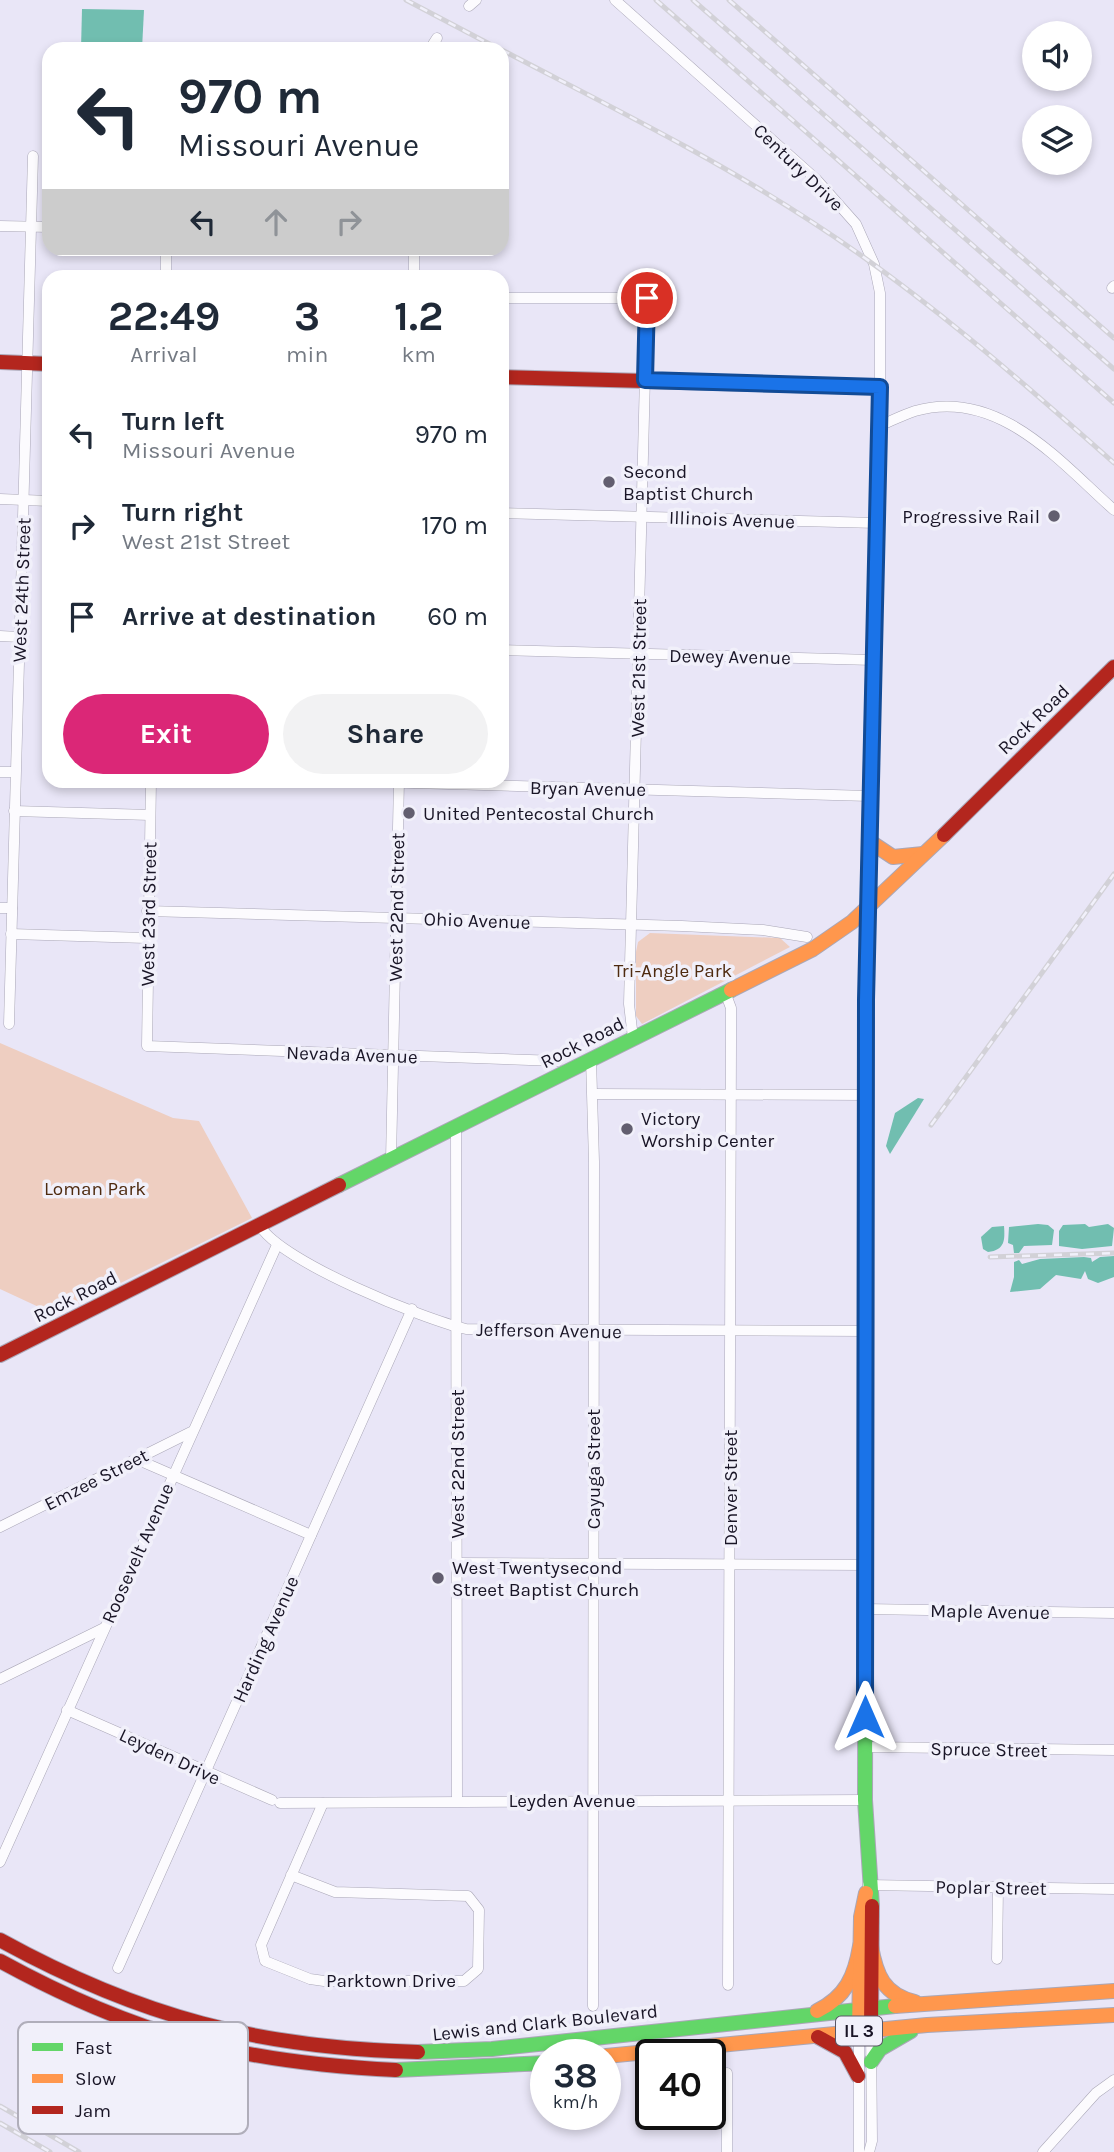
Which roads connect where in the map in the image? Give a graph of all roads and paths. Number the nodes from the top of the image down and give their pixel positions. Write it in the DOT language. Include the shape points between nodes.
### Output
graph roads {
  1 [pos="615,0"];
  2 [pos="437,38"];
  3 [pos="434,42"];
  4 [pos="33,156"];
  5 [pos="0,226"];
  6 [pos="32,227"];
  7 [pos="42,227"];
  8 [pos="509,298"];
  9 [pos="0,362"];
  10 [pos="28,363"];
  11 [pos="42,364"];
  12 [pos="509,377"];
  13 [pos="645,380"];
  14 [pos="880,387"];
  15 [pos="880,426"];
  16 [pos="0,499"];
  17 [pos="24,500"];
  18 [pos="42,501"];
  19 [pos="1114,510"];
  20 [pos="509,513"];
  21 [pos="642,516"];
  22 [pos="877,523"];
  23 [pos="0,636"];
  24 [pos="19,637"];
  25 [pos="509,650"];
  26 [pos="638,654"];
  27 [pos="873,660"];
  28 [pos="1114,667"];
  29 [pos="0,772"];
  30 [pos="15,772"];
  31 [pos="509,785"];
  32 [pos="151,788"];
  33 [pos="399,788"];
  34 [pos="634,788"];
  35 [pos="870,796"];
  36 [pos="14,811"];
  37 [pos="150,815"];
  38 [pos="869,841"];
  39 [pos="923,854"];
  40 [pos="867,907"];
  41 [pos="0,908"];
  42 [pos="12,908"];
  43 [pos="147,911"];
  44 [pos="396,918"];
  45 [pos="631,925"];
  46 [pos="11,934"];
  47 [pos="807,937"];
  48 [pos="146,938"];
  49 [pos="725,992"];
  50 [pos="9,1024"];
  51 [pos="633,1038"];
  52 [pos="147,1046"];
  53 [pos="392,1055"];
  54 [pos="591,1059"];
  55 [pos="558,1061"];
  56 [pos="593,1094"];
  57 [pos="731,1094"];
  58 [pos="866,1095"];
  59 [pos="456,1127"];
  60 [pos="391,1160"];
  61 [pos="260,1226"];
  62 [pos="277,1245"];
  63 [pos="412,1309"];
  64 [pos="457,1326"];
  65 [pos="594,1331"];
  66 [pos="730,1331"];
  67 [pos="866,1331"];
  68 [pos="0,1355"];
  69 [pos="192,1432"];
  70 [pos="136,1459"];
  71 [pos="172,1475"];
  72 [pos="0,1527"];
  73 [pos="311,1535"];
  74 [pos="457,1563"];
  75 [pos="593,1564"];
  76 [pos="730,1565"];
  77 [pos="865,1565"];
  78 [pos="865,1609"];
  79 [pos="1114,1613"];
  80 [pos="104,1628"];
  81 [pos="0,1679"];
  82 [pos="67,1710"];
  83 [pos="865,1747"];
  84 [pos="1114,1750"];
  85 [pos="206,1770"];
  86 [pos="592,1800"];
  87 [pos="729,1800"];
  88 [pos="865,1800"];
  89 [pos="457,1801"];
  90 [pos="276,1802"];
  91 [pos="323,1802"];
  92 [pos="0,1862"];
  93 [pos="291,1875"];
  94 [pos="868,1885"];
  95 [pos="998,1888"];
  96 [pos="1114,1889"];
  97 [pos="0,1940"];
  98 [pos="866,1946"];
  99 [pos="997,1959"];
  100 [pos="0,1961"];
  101 [pos="118,1968"];
  102 [pos="727,1985"];
  103 [pos="1114,1991"];
  104 [pos="925,2003"];
  105 [pos="593,2006"];
  106 [pos="865,2009"];
  107 [pos="808,2014"];
  108 [pos="1114,2015"];
  109 [pos="127,2022"];
  110 [pos="185,2022"];
  111 [pos="927,2025"];
  112 [pos="865,2031"];
  113 [pos="815,2035"];
  114 [pos="248,2037"];
  115 [pos="621,2054"];
  116 [pos="248,2056"];
  117 [pos="871,2062"];
  118 [pos="530,2064"];
  119 [pos="727,2073"];
  120 [pos="858,2077"];
  121 [pos="1114,2080"];
  122 [pos="727,2152"];
  123 [pos="859,2152"];
  124 [pos="869,2152"];
  125 [pos="1043,2152"];
  1 -- 14 [label="street, Century Drive" via="816,179 856,224 874,264 880,293"];
  2 -- 3 [label="street"];
  4 -- 6 [label="street, West 24th Street"];
  5 -- 6 [label="street"];
  6 -- 7 [label="street"];
  6 -- 10 [label="street, West 24th Street"];
  8 -- 13 [label="street, West 21st Street" via="647,298"];
  9 -- 10 [label="main road"];
  10 -- 11 [label="main road"];
  10 -- 17 [label="street, West 24th Street"];
  12 -- 13 [label="main road"];
  13 -- 14 [label="main road"];
  13 -- 21 [label="street, West 21st Street"];
  14 -- 15 [label="main road"];
  15 -- 19 [label="street" via="916,411 960,406 996,415 1030,436"];
  15 -- 22 [label="main road"];
  16 -- 17 [label="street"];
  17 -- 18 [label="street"];
  17 -- 24 [label="street, West 24th Street"];
  20 -- 21 [label="street, Illinois Avenue"];
  21 -- 22 [label="street, Illinois Avenue"];
  21 -- 26 [label="street, West 21st Street"];
  22 -- 27 [label="main road"];
  23 -- 24 [label="street"];
  24 -- 30 [label="street, West 24th Street"];
  25 -- 26 [label="street, Dewey Avenue"];
  26 -- 27 [label="street, Dewey Avenue"];
  26 -- 34 [label="street, West 21st Street"];
  27 -- 35 [label="main road"];
  28 -- 39 [label="main road, Rock Road"];
  29 -- 30 [label="street"];
  30 -- 36 [label="street, West 24th Street"];
  31 -- 34 [label="street, Bryan Avenue"];
  32 -- 37 [label="street, West 23rd Street"];
  33 -- 44 [label="street, West 22nd Street"];
  34 -- 35 [label="street, Bryan Avenue"];
  34 -- 45 [label="street, West 21st Street"];
  35 -- 38 [label="main road"];
  36 -- 37 [label="street"];
  36 -- 42 [label="street, West 24th Street"];
  37 -- 43 [label="street, West 23rd Street"];
  38 -- 39 [label="main road" via="893,857"];
  38 -- 40 [label="main road"];
  39 -- 40 [label="main road, Rock Road"];
  40 -- 49 [label="main road, Rock Road" via="813,949"];
  40 -- 58 [label="main road"];
  41 -- 42 [label="street"];
  42 -- 46 [label="street, West 24th Street"];
  43 -- 44 [label="street, Ohio Avenue"];
  43 -- 48 [label="street, West 23rd Street"];
  44 -- 45 [label="street, Ohio Avenue"];
  44 -- 53 [label="street, West 22nd Street"];
  45 -- 47 [label="street, Ohio Avenue" via="763,930"];
  45 -- 51 [label="street, West 21st Street"];
  46 -- 48 [label="street"];
  46 -- 50 [label="street, West 24th Street"];
  48 -- 52 [label="street, West 23rd Street"];
  49 -- 51 [label="main road, Rock Road"];
  49 -- 57 [label="street, Denver Street" via="731,1008"];
  51 -- 54 [label="main road, Rock Road"];
  52 -- 53 [label="street, Nevada Avenue"];
  53 -- 55 [label="street, Nevada Avenue"];
  53 -- 60 [label="street, West 22nd Street"];
  54 -- 56 [label="street, Cayuga Street"];
  54 -- 59 [label="main road, Rock Road"];
  56 -- 57 [label="street"];
  56 -- 65 [label="street, Cayuga Street"];
  57 -- 58 [label="street"];
  57 -- 66 [label="street, Denver Street"];
  58 -- 67 [label="main road"];
  59 -- 60 [label="main road, Rock Road"];
  59 -- 64 [label="street, West 22nd Street"];
  60 -- 61 [label="main road, Rock Road"];
  61 -- 62 [label="street, Jefferson Avenue"];
  61 -- 68 [label="main road, Rock Road"];
  62 -- 63 [label="street, Jefferson Avenue" via="342,1280"];
  62 -- 69 [label="street, Roosevelt Avenue"];
  63 -- 64 [label="street, Jefferson Avenue"];
  63 -- 73 [label="street, Harding Avenue"];
  64 -- 65 [label="street, Jefferson Avenue"];
  64 -- 74 [label="street, West 22nd Street"];
  65 -- 66 [label="street, Jefferson Avenue"];
  65 -- 75 [label="street, Cayuga Street"];
  66 -- 67 [label="street, Jefferson Avenue"];
  66 -- 76 [label="street, Denver Street"];
  67 -- 77 [label="main road"];
  69 -- 70 [label="street, Emzee Street"];
  69 -- 71 [label="street, Roosevelt Avenue"];
  70 -- 71 [label="street"];
  70 -- 72 [label="street, Emzee Street"];
  71 -- 73 [label="street"];
  71 -- 80 [label="street, Roosevelt Avenue"];
  73 -- 85 [label="street, Harding Avenue"];
  74 -- 75 [label="street"];
  74 -- 89 [label="street, West 22nd Street"];
  75 -- 76 [label="street"];
  75 -- 86 [label="street, Cayuga Street"];
  76 -- 77 [label="street"];
  76 -- 87 [label="street, Denver Street"];
  77 -- 78 [label="main road"];
  78 -- 79 [label="street, Maple Avenue"];
  78 -- 83 [label="main road"];
  80 -- 81 [label="street"];
  80 -- 82 [label="street, Roosevelt Avenue"];
  82 -- 85 [label="street, Leyden Drive"];
  82 -- 92 [label="street, Roosevelt Avenue"];
  83 -- 84 [label="street, Spruce Street"];
  83 -- 88 [label="main road"];
  85 -- 90 [label="street, Leyden Drive"];
  85 -- 101 [label="street, Harding Avenue"];
  86 -- 87 [label="street, Leyden Avenue"];
  86 -- 89 [label="street, Leyden Avenue"];
  86 -- 105 [label="street, Cayuga Street"];
  87 -- 88 [label="street, Leyden Avenue"];
  87 -- 102 [label="street, Denver Street"];
  88 -- 94 [label="main road"];
  89 -- 91 [label="street, Leyden Avenue"];
  90 -- 91 [label="street, Leyden Avenue"];
  91 -- 93 [label="street, Parktown Drive"];
  93 -- 93 [label="street, Parktown Drive" via="261,1945 261,1956 269,1964 324,1981 464,1981 478,1969 479,1910 468,1896 335,1892"];
  94 -- 95 [label="street, Poplar Street"];
  94 -- 98 [label="main road"];
  95 -- 96 [label="street, Poplar Street"];
  95 -- 99 [label="street"];
  97 -- 110 [label="main road, Lewis and Clark Boulevard / IL 3" via="90,1987"];
  98 -- 104 [label="main road" via="887,1991"];
  98 -- 106 [label="main road"];
  98 -- 107 [label="main road" via="846,1992"];
  100 -- 109 [label="main road, Lewis and Clark Boulevard" via="49,1989"];
  103 -- 104 [label="main road, Lewis and Clark Boulevard / IL 3"];
  104 -- 106 [label="main road, Lewis and Clark Boulevard / IL 3"];
  106 -- 107 [label="main road, Lewis and Clark Boulevard / IL 3"];
  106 -- 112 [label="main road"];
  107 -- 114 [label="main road, Lewis and Clark Boulevard / IL 3" via="434,2053 351,2052"];
  108 -- 111 [label="main road, Lewis and Clark Boulevard / IL 3"];
  111 -- 112 [label="main road, Lewis and Clark Boulevard / IL 3"];
  111 -- 117 [label="main road" via="895,2039"];
  112 -- 113 [label="main road, Lewis and Clark Boulevard / IL 3"];
  112 -- 117 [label="street"];
  112 -- 120 [label="street"];
  113 -- 115 [label="main road, Lewis and Clark Boulevard / IL 3"];
  113 -- 120 [label="main road" via="845,2052"];
  116 -- 118 [label="main road, Lewis and Clark Boulevard" via="398,2073"];
  117 -- 124 [label="street"];
  119 -- 122 [label="street"];
  120 -- 123 [label="street"];
  121 -- 125 [label="street" via="1096,2093"];
}
